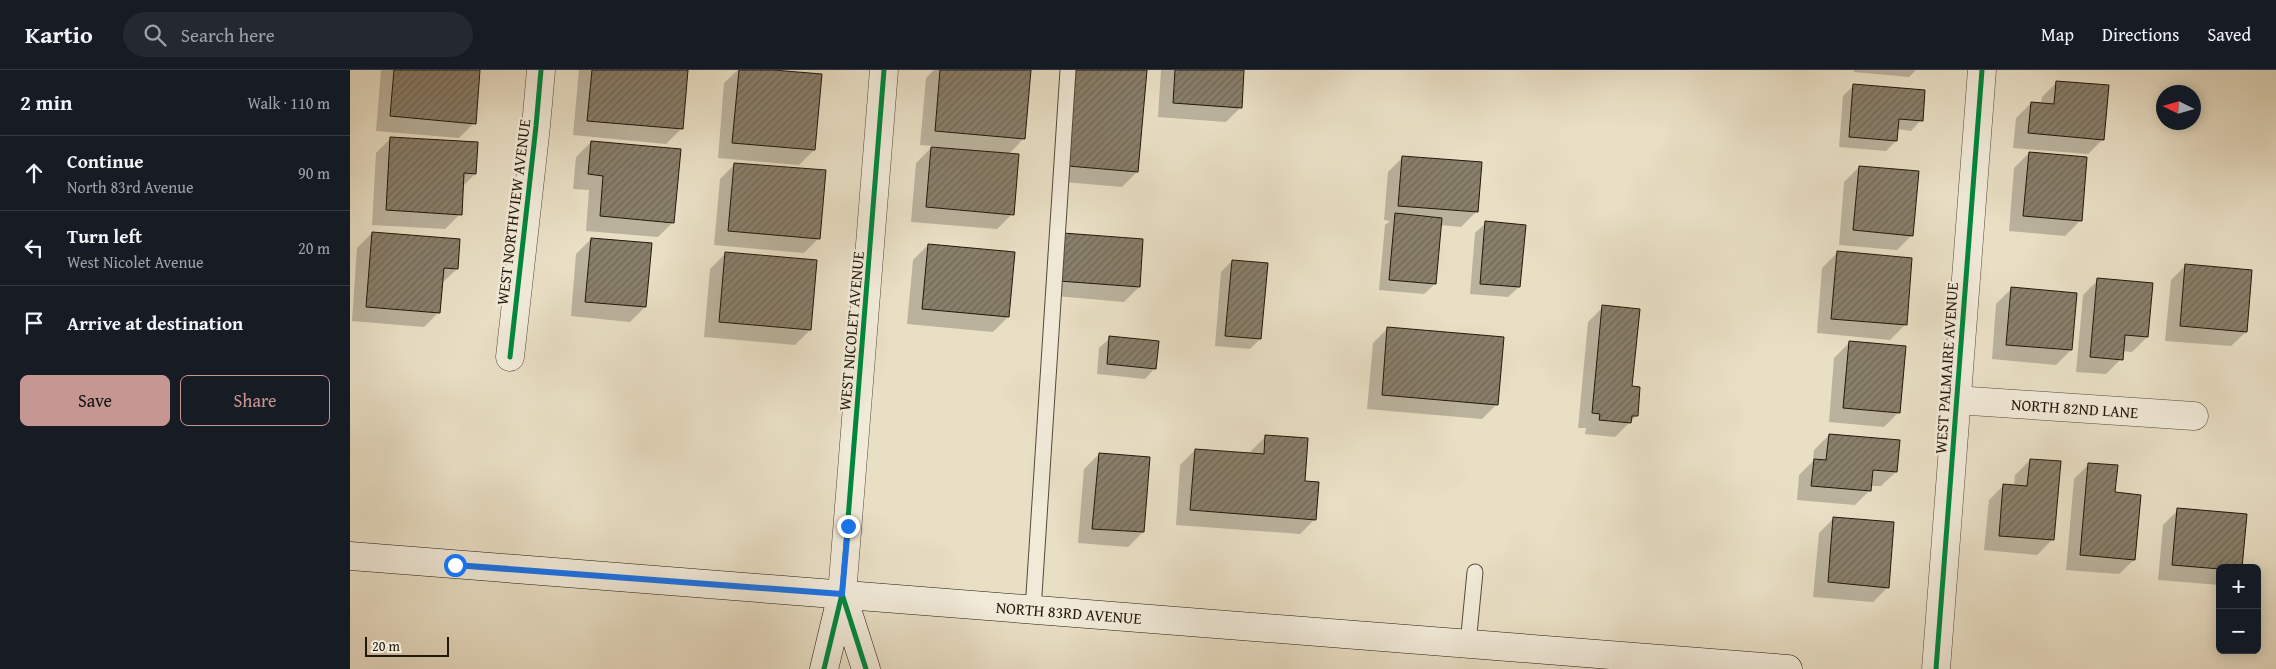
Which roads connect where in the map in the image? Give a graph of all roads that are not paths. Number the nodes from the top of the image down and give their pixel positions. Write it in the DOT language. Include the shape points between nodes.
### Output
graph roads {
  1 [pos="541,70"];
  2 [pos="884,70"];
  3 [pos="1068,70"];
  4 [pos="1982,70"];
  5 [pos="510,357"];
  6 [pos="1956,400"];
  7 [pos="2194,416"];
  8 [pos="350,556"];
  9 [pos="1475,572"];
  10 [pos="842,594"];
  11 [pos="1033,610"];
  12 [pos="1468,644"];
  13 [pos="824,669"];
  14 [pos="866,669"];
  15 [pos="1788,669"];
  16 [pos="1936,669"];
  1 -- 5 [label="street, WEST NORTHVIEW AVENUE"];
  2 -- 10 [label="street, WEST NICOLET AVENUE"];
  3 -- 11 [label="lane"];
  4 -- 6 [label="street, WEST PALMAIRE AVENUE"];
  6 -- 7 [label="street, NORTH 82ND LANE"];
  6 -- 16 [label="street, WEST PALMAIRE AVENUE"];
  8 -- 10 [label="street, NORTH 83RD AVENUE"];
  9 -- 12 [label="lane"];
  10 -- 11 [label="street, NORTH 83RD AVENUE"];
  10 -- 13 [label="street"];
  10 -- 14 [label="street"];
  11 -- 12 [label="street, NORTH 83RD AVENUE"];
  12 -- 15 [label="street, NORTH 83RD AVENUE"];
}
